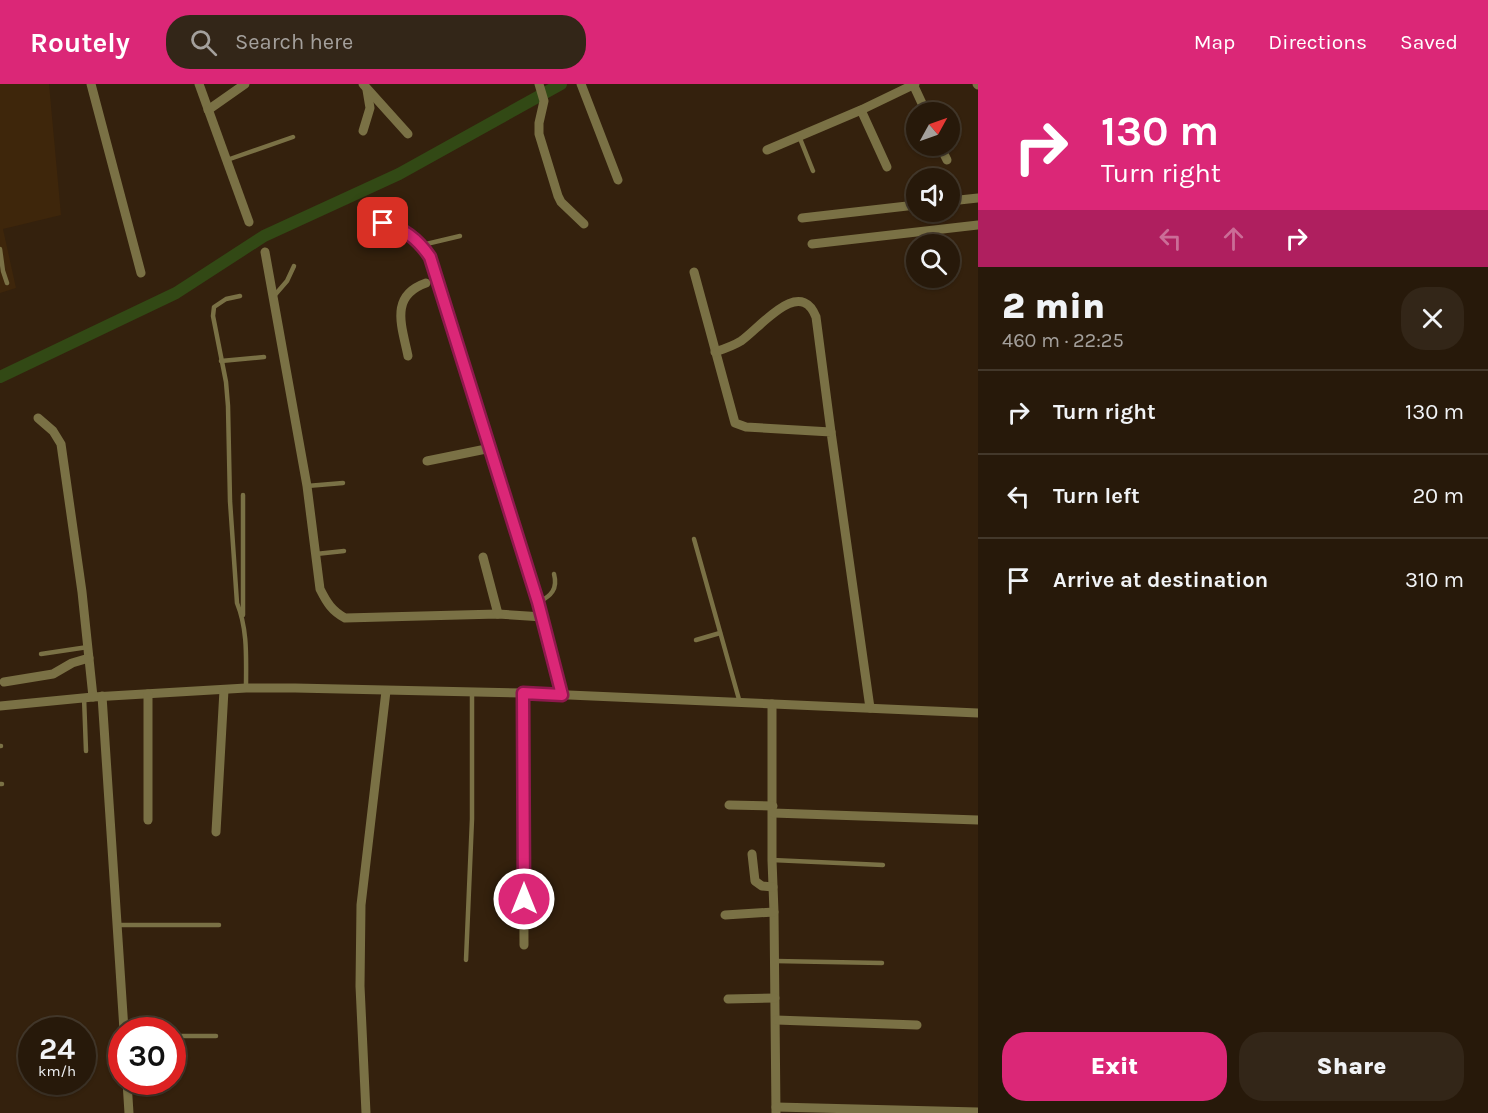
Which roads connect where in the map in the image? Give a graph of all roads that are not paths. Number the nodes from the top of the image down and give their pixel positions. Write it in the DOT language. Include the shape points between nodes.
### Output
graph roads {
  1 [pos="91,84"];
  2 [pos="199,84"];
  3 [pos="245,84"];
  4 [pos="581,84"];
  5 [pos="913,84"];
  6 [pos="540,85"];
  7 [pos="365,86"];
  8 [pos="921,102"];
  9 [pos="208,110"];
  10 [pos="861,110"];
  11 [pos="363,131"];
  12 [pos="408,134"];
  13 [pos="799,136"];
  14 [pos="293,137"];
  15 [pos="767,150"];
  16 [pos="945,156"];
  17 [pos="226,160"];
  18 [pos="947,160"];
  19 [pos="887,167"];
  20 [pos="813,171"];
  21 [pos="618,180"];
  22 [pos="978,198"];
  23 [pos="960,200"];
  24 [pos="906,206"];
  25 [pos="802,218"];
  26 [pos="249,222"];
  27 [pos="584,224"];
  28 [pos="364,225"];
  29 [pos="978,225"];
  30 [pos="460,236"];
  31 [pos="812,244"];
  32 [pos="422,245"];
  33 [pos="0,249"];
  34 [pos="265,252"];
  35 [pos="294,266"];
  36 [pos="694,272"];
  37 [pos="141,273"];
  38 [pos="432,282"];
  39 [pos="8,283"];
  40 [pos="240,296"];
  41 [pos="273,298"];
  42 [pos="715,352"];
  43 [pos="408,356"];
  44 [pos="264,357"];
  45 [pos="221,361"];
  46 [pos="38,418"];
  47 [pos="831,432"];
  48 [pos="491,448"];
  49 [pos="427,461"];
  50 [pos="343,483"];
  51 [pos="307,486"];
  52 [pos="243,495"];
  53 [pos="694,539"];
  54 [pos="344,551"];
  55 [pos="316,554"];
  56 [pos="483,557"];
  57 [pos="554,574"];
  58 [pos="538,602"];
  59 [pos="498,614"];
  60 [pos="543,617"];
  61 [pos="243,618"];
  62 [pos="720,633"];
  63 [pos="696,640"];
  64 [pos="88,647"];
  65 [pos="41,654"];
  66 [pos="89,658"];
  67 [pos="4,682"];
  68 [pos="246,688"];
  69 [pos="224,690"];
  70 [pos="386,691"];
  71 [pos="472,691"];
  72 [pos="523,693"];
  73 [pos="148,694"];
  74 [pos="562,695"];
  75 [pos="93,697"];
  76 [pos="740,703"];
  77 [pos="771,704"];
  78 [pos="0,706"];
  79 [pos="870,708"];
  80 [pos="978,713"];
  81 [pos="86,751"];
  82 [pos="729,805"];
  83 [pos="773,809"];
  84 [pos="148,820"];
  85 [pos="978,820"];
  86 [pos="216,832"];
  87 [pos="752,854"];
  88 [pos="772,860"];
  89 [pos="883,865"];
  90 [pos="773,887"];
  91 [pos="774,912"];
  92 [pos="725,915"];
  93 [pos="117,925"];
  94 [pos="219,925"];
  95 [pos="524,945"];
  96 [pos="466,960"];
  97 [pos="775,961"];
  98 [pos="882,963"];
  99 [pos="775,998"];
  100 [pos="728,999"];
  101 [pos="123,1017"];
  102 [pos="776,1020"];
  103 [pos="917,1025"];
  104 [pos="186,1036"];
  105 [pos="216,1036"];
  106 [pos="128,1095"];
  107 [pos="776,1110"];
  108 [pos="978,1112"];
  109 [pos="129,1113"];
  110 [pos="366,1113"];
  1 -- 37 [label="street"];
  2 -- 9 [label="street"];
  3 -- 9 [label="street"];
  4 -- 21 [label="street"];
  5 -- 8 [label="street"];
  5 -- 10 [label="street"];
  6 -- 27 [label="street" via="544,101 539,134 558,196"];
  7 -- 11 [label="street" via="370,108"];
  7 -- 12 [label="street"];
  9 -- 17 [label="street"];
  10 -- 13 [label="street"];
  10 -- 19 [label="street"];
  13 -- 15 [label="street"];
  13 -- 20 [label="lane"];
  14 -- 17 [label="lane"];
  16 -- 18 [label="street"];
  17 -- 26 [label="street"];
  22 -- 23 [label="street"];
  24 -- 25 [label="street"];
  28 -- 32 [label="street" via="383,223 401,227"];
  29 -- 31 [label="street"];
  30 -- 32 [label="lane"];
  32 -- 38 [label="street" via="430,257"];
  33 -- 39 [label="lane"];
  34 -- 41 [label="street"];
  35 -- 41 [label="lane"];
  36 -- 42 [label="street"];
  38 -- 43 [label="street" via="406,294 401,304"];
  38 -- 48 [label="street"];
  40 -- 45 [label="lane" via="226,299 214,308"];
  41 -- 51 [label="street"];
  42 -- 47 [label="street" via="735,423"];
  42 -- 47 [label="street" via="743,340 791,302 807,303 816,317"];
  44 -- 45 [label="lane"];
  45 -- 61 [label="lane" via="228,406 237,603"];
  46 -- 64 [label="street" via="62,444"];
  47 -- 79 [label="street"];
  48 -- 49 [label="street"];
  48 -- 58 [label="street"];
  50 -- 51 [label="lane"];
  51 -- 55 [label="street"];
  52 -- 61 [label="lane"];
  53 -- 62 [label="lane"];
  54 -- 55 [label="lane"];
  55 -- 59 [label="street" via="320,590 334,613 345,618"];
  56 -- 59 [label="street"];
  57 -- 58 [label="lane" via="553,592"];
  58 -- 60 [label="street"];
  59 -- 60 [label="street"];
  60 -- 74 [label="street"];
  61 -- 68 [label="lane"];
  62 -- 63 [label="lane"];
  62 -- 76 [label="lane"];
  64 -- 65 [label="lane"];
  64 -- 66 [label="street"];
  66 -- 67 [label="street" via="53,674"];
  66 -- 75 [label="street"];
  68 -- 69 [label="street"];
  68 -- 70 [label="street"];
  69 -- 73 [label="street"];
  69 -- 86 [label="street"];
  70 -- 71 [label="street"];
  70 -- 110 [label="street" via="361,905"];
  71 -- 72 [label="street"];
  71 -- 96 [label="lane"];
  72 -- 74 [label="street"];
  72 -- 95 [label="street"];
  73 -- 75 [label="street"];
  73 -- 84 [label="street"];
  74 -- 76 [label="street"];
  75 -- 78 [label="street"];
  75 -- 81 [label="lane"];
  75 -- 93 [label="street"];
  76 -- 77 [label="street"];
  77 -- 79 [label="street"];
  77 -- 83 [label="street"];
  79 -- 80 [label="street"];
  82 -- 83 [label="street"];
  83 -- 85 [label="street"];
  83 -- 88 [label="street"];
  87 -- 90 [label="street" via="755,881"];
  88 -- 89 [label="lane"];
  88 -- 90 [label="street"];
  90 -- 91 [label="street"];
  91 -- 92 [label="street"];
  91 -- 97 [label="street"];
  93 -- 94 [label="lane"];
  93 -- 101 [label="street"];
  97 -- 98 [label="lane"];
  97 -- 99 [label="street"];
  99 -- 100 [label="street"];
  99 -- 102 [label="street"];
  102 -- 103 [label="street"];
  102 -- 107 [label="street"];
  104 -- 105 [label="lane"];
  106 -- 109 [label="street"];
  107 -- 108 [label="street"];
}
